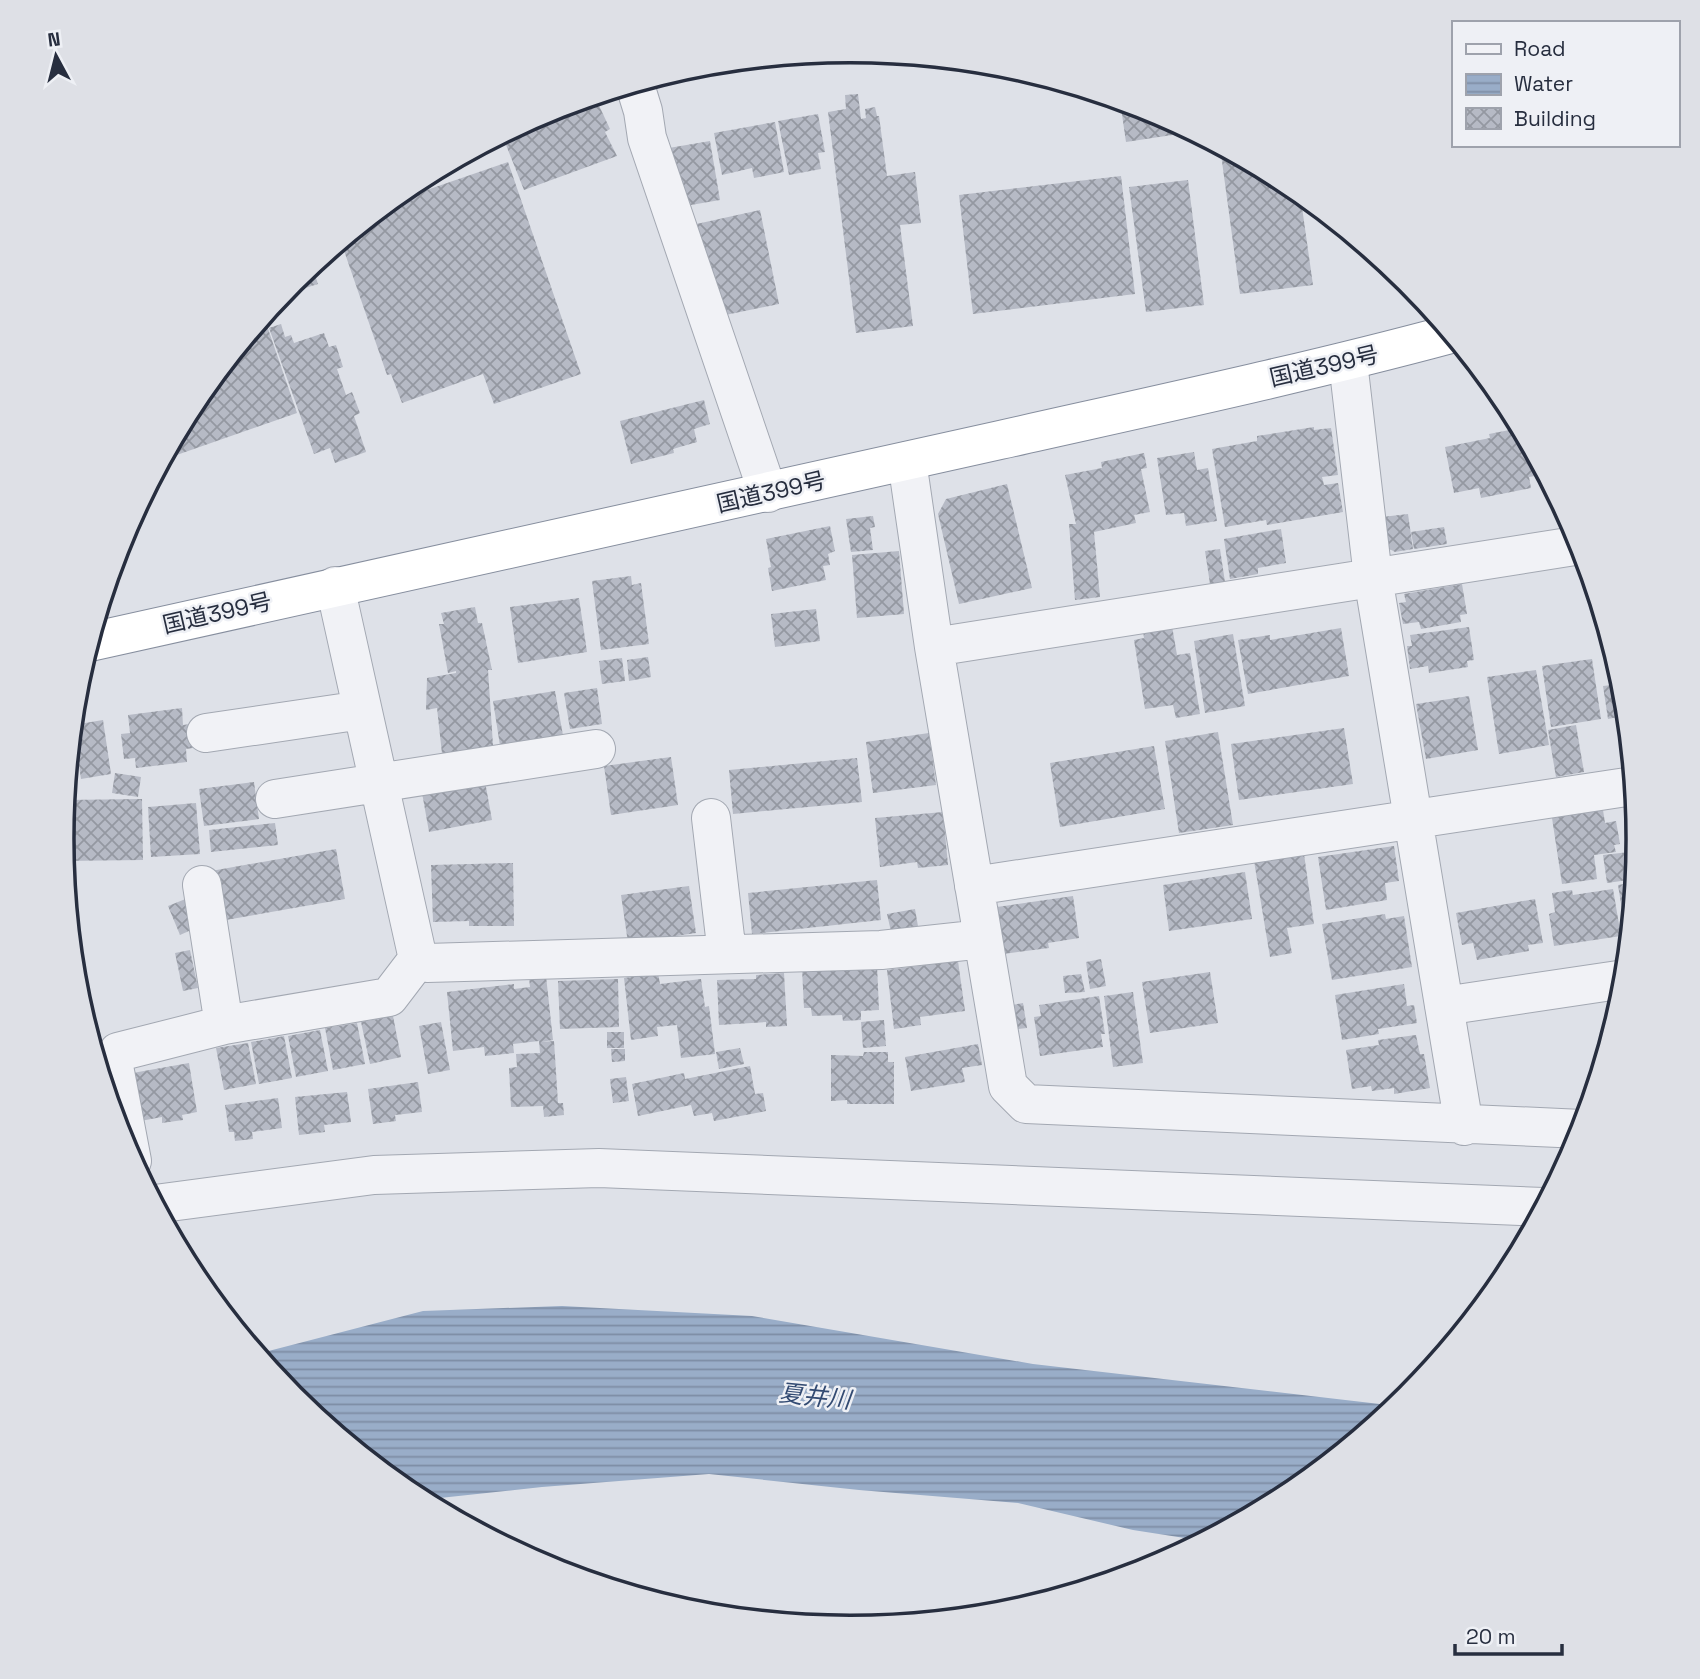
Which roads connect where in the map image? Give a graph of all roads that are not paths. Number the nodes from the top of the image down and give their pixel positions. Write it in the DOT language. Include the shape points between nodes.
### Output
graph roads {
  1 [pos="637,93"];
  2 [pos="1441,337"];
  3 [pos="1348,362"];
  4 [pos="907,461"];
  5 [pos="768,493"];
  6 [pos="1569,547"];
  7 [pos="1373,577"];
  8 [pos="335,586"];
  9 [pos="100,640"];
  10 [pos="934,647"];
  11 [pos="362,710"];
  12 [pos="206,733"];
  13 [pos="596,749"];
  14 [pos="380,784"];
  15 [pos="1625,787"];
  16 [pos="275,799"];
  17 [pos="712,818"];
  18 [pos="1413,820"];
  19 [pos="202,885"];
  20 [pos="974,887"];
  21 [pos="983,939"];
  22 [pos="727,954"];
  23 [pos="418,959"];
  24 [pos="1614,981"];
  25 [pos="1444,1006"];
  26 [pos="225,1025"];
  27 [pos="106,1053"];
  28 [pos="122,1107"];
  29 [pos="1464,1126"];
  30 [pos="1570,1129"];
  31 [pos="165,1203"];
  32 [pos="1533,1207"];
  1 -- 5 [label="street" via="646,138"];
  2 -- 3 [label="highway, 国道399号"];
  3 -- 4 [label="highway, 国道399号"];
  3 -- 7 [label="street"];
  4 -- 5 [label="highway, 国道399号"];
  4 -- 10 [label="street"];
  5 -- 8 [label="highway, 国道399号"];
  6 -- 7 [label="street"];
  7 -- 10 [label="street"];
  7 -- 18 [label="street"];
  8 -- 9 [label="highway, 国道399号"];
  8 -- 11 [label="street"];
  10 -- 20 [label="street"];
  11 -- 12 [label="street"];
  11 -- 14 [label="street"];
  13 -- 14 [label="street"];
  14 -- 16 [label="street"];
  14 -- 23 [label="street"];
  15 -- 18 [label="street"];
  17 -- 22 [label="street"];
  18 -- 20 [label="street"];
  18 -- 25 [label="street"];
  19 -- 26 [label="street"];
  20 -- 21 [label="street"];
  21 -- 22 [label="street" via="881,950"];
  21 -- 29 [label="street" via="1008,1086 1026,1104"];
  22 -- 23 [label="street"];
  23 -- 26 [label="street" via="389,997"];
  24 -- 25 [label="street"];
  25 -- 29 [label="street"];
  26 -- 27 [label="street"];
  27 -- 28 [label="street" via="113,1061"];
  29 -- 30 [label="street"];
  31 -- 32 [label="street" via="374,1175 599,1168"];
}
